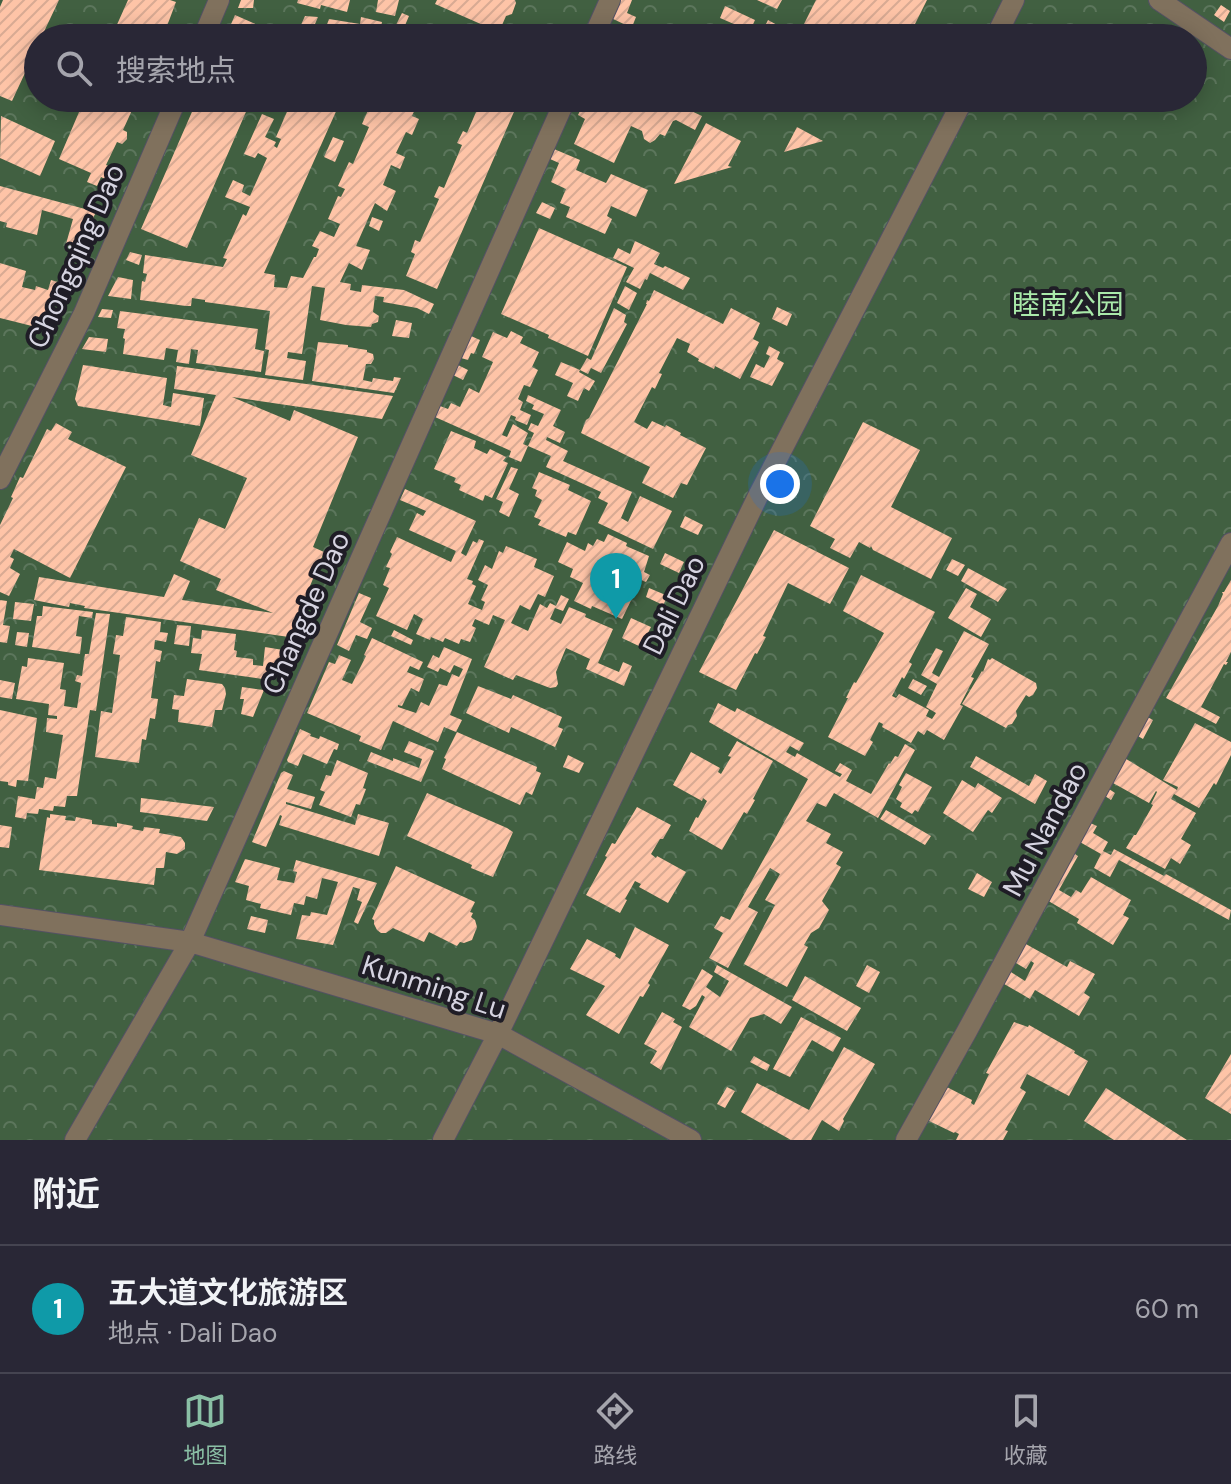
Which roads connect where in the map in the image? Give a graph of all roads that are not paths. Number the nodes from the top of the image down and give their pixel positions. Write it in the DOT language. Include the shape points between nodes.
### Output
graph roads {
  1 [pos="219,0"];
  2 [pos="610,0"];
  3 [pos="1014,0"];
  4 [pos="1159,0"];
  5 [pos="209,24"];
  6 [pos="599,24"];
  7 [pos="1002,24"];
  8 [pos="1194,24"];
  9 [pos="1207,33"];
  10 [pos="1231,49"];
  11 [pos="171,112"];
  12 [pos="560,112"];
  13 [pos="957,112"];
  14 [pos="0,479"];
  15 [pos="1231,543"];
  16 [pos="0,915"];
  17 [pos="190,942"];
  18 [pos="498,1034"];
  19 [pos="75,1140"];
  20 [pos="443,1140"];
  21 [pos="691,1140"];
  22 [pos="906,1140"];
  1 -- 5 [label="street"];
  2 -- 6 [label="street"];
  3 -- 7 [label="street"];
  4 -- 8 [label="street"];
  9 -- 10 [label="street"];
  11 -- 14 [label="street, Chongqing Dao" via="84,313"];
  12 -- 17 [label="street, Changde Dao"];
  13 -- 18 [label="street, Dali Dao" via="758,496"];
  15 -- 22 [label="street, Mu Nandao"];
  16 -- 17 [label="street, Kunming Lu"];
  17 -- 18 [label="street, Kunming Lu"];
  17 -- 19 [label="street, Changde Dao"];
  18 -- 20 [label="street, Dali Dao"];
  18 -- 21 [label="street, Kunming Lu"];
}
